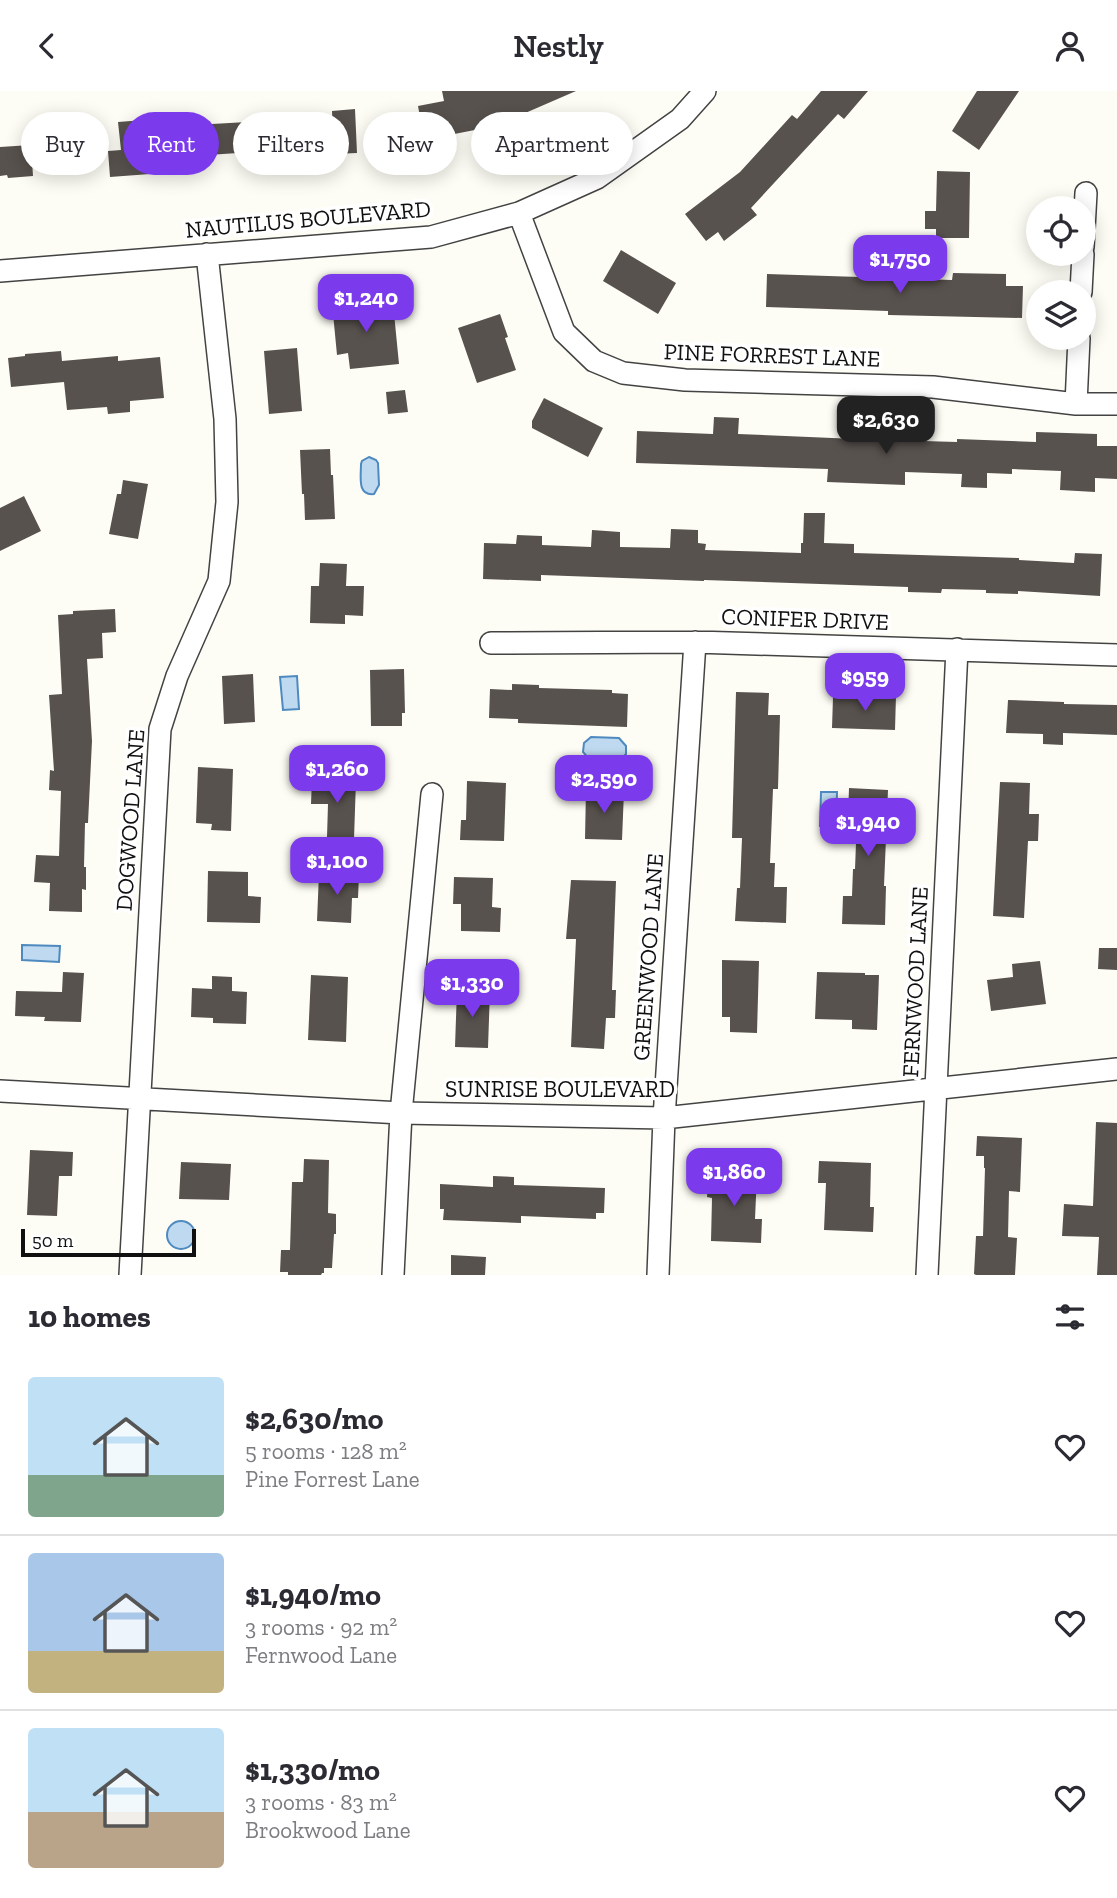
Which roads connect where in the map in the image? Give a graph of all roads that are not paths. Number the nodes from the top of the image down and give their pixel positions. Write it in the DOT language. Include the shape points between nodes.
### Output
graph roads {
  1 [pos="705,91"];
  2 [pos="1086,193"];
  3 [pos="1086,196"];
  4 [pos="519,213"];
  5 [pos="206,254"];
  6 [pos="0,271"];
  7 [pos="1078,350"];
  8 [pos="1076,404"];
  9 [pos="1117,404"];
  10 [pos="695,642"];
  11 [pos="491,643"];
  12 [pos="957,649"];
  13 [pos="1117,655"];
  14 [pos="432,794"];
  15 [pos="1117,1069"];
  16 [pos="936,1090"];
  17 [pos="0,1091"];
  18 [pos="140,1099"];
  19 [pos="401,1114"];
  20 [pos="664,1118"];
  21 [pos="130,1275"];
  22 [pos="393,1275"];
  23 [pos="658,1275"];
  24 [pos="927,1275"];
  1 -- 4 [label="street, NAUTILUS BOULEVARD" via="680,119 597,179"];
  2 -- 3 [label="street"];
  4 -- 5 [label="street, NAUTILUS BOULEVARD" via="431,237"];
  4 -- 8 [label="street, PINE FORREST LANE" via="564,332 594,361 623,373 685,380 933,387"];
  5 -- 6 [label="street, NAUTILUS BOULEVARD"];
  5 -- 18 [label="street, DOGWOOD LANE" via="225,419 227,502 219,581 177,676 160,729"];
  7 -- 8 [label="street"];
  8 -- 9 [label="street, PINE FORREST LANE"];
  10 -- 11 [label="street, CONIFER DRIVE"];
  10 -- 12 [label="street, CONIFER DRIVE"];
  10 -- 20 [label="street, GREENWOOD LANE"];
  12 -- 13 [label="street, CONIFER DRIVE"];
  12 -- 16 [label="street, FERNWOOD LANE"];
  14 -- 19 [label="street"];
  15 -- 16 [label="street, SUNRISE BOULEVARD"];
  16 -- 20 [label="street, SUNRISE BOULEVARD"];
  16 -- 24 [label="street, FERNWOOD LANE"];
  17 -- 18 [label="street, SUNRISE BOULEVARD"];
  18 -- 19 [label="street, SUNRISE BOULEVARD"];
  18 -- 21 [label="street, DOGWOOD LANE"];
  19 -- 20 [label="street, SUNRISE BOULEVARD"];
  19 -- 22 [label="street"];
  20 -- 23 [label="street, GREENWOOD LANE"];
}
